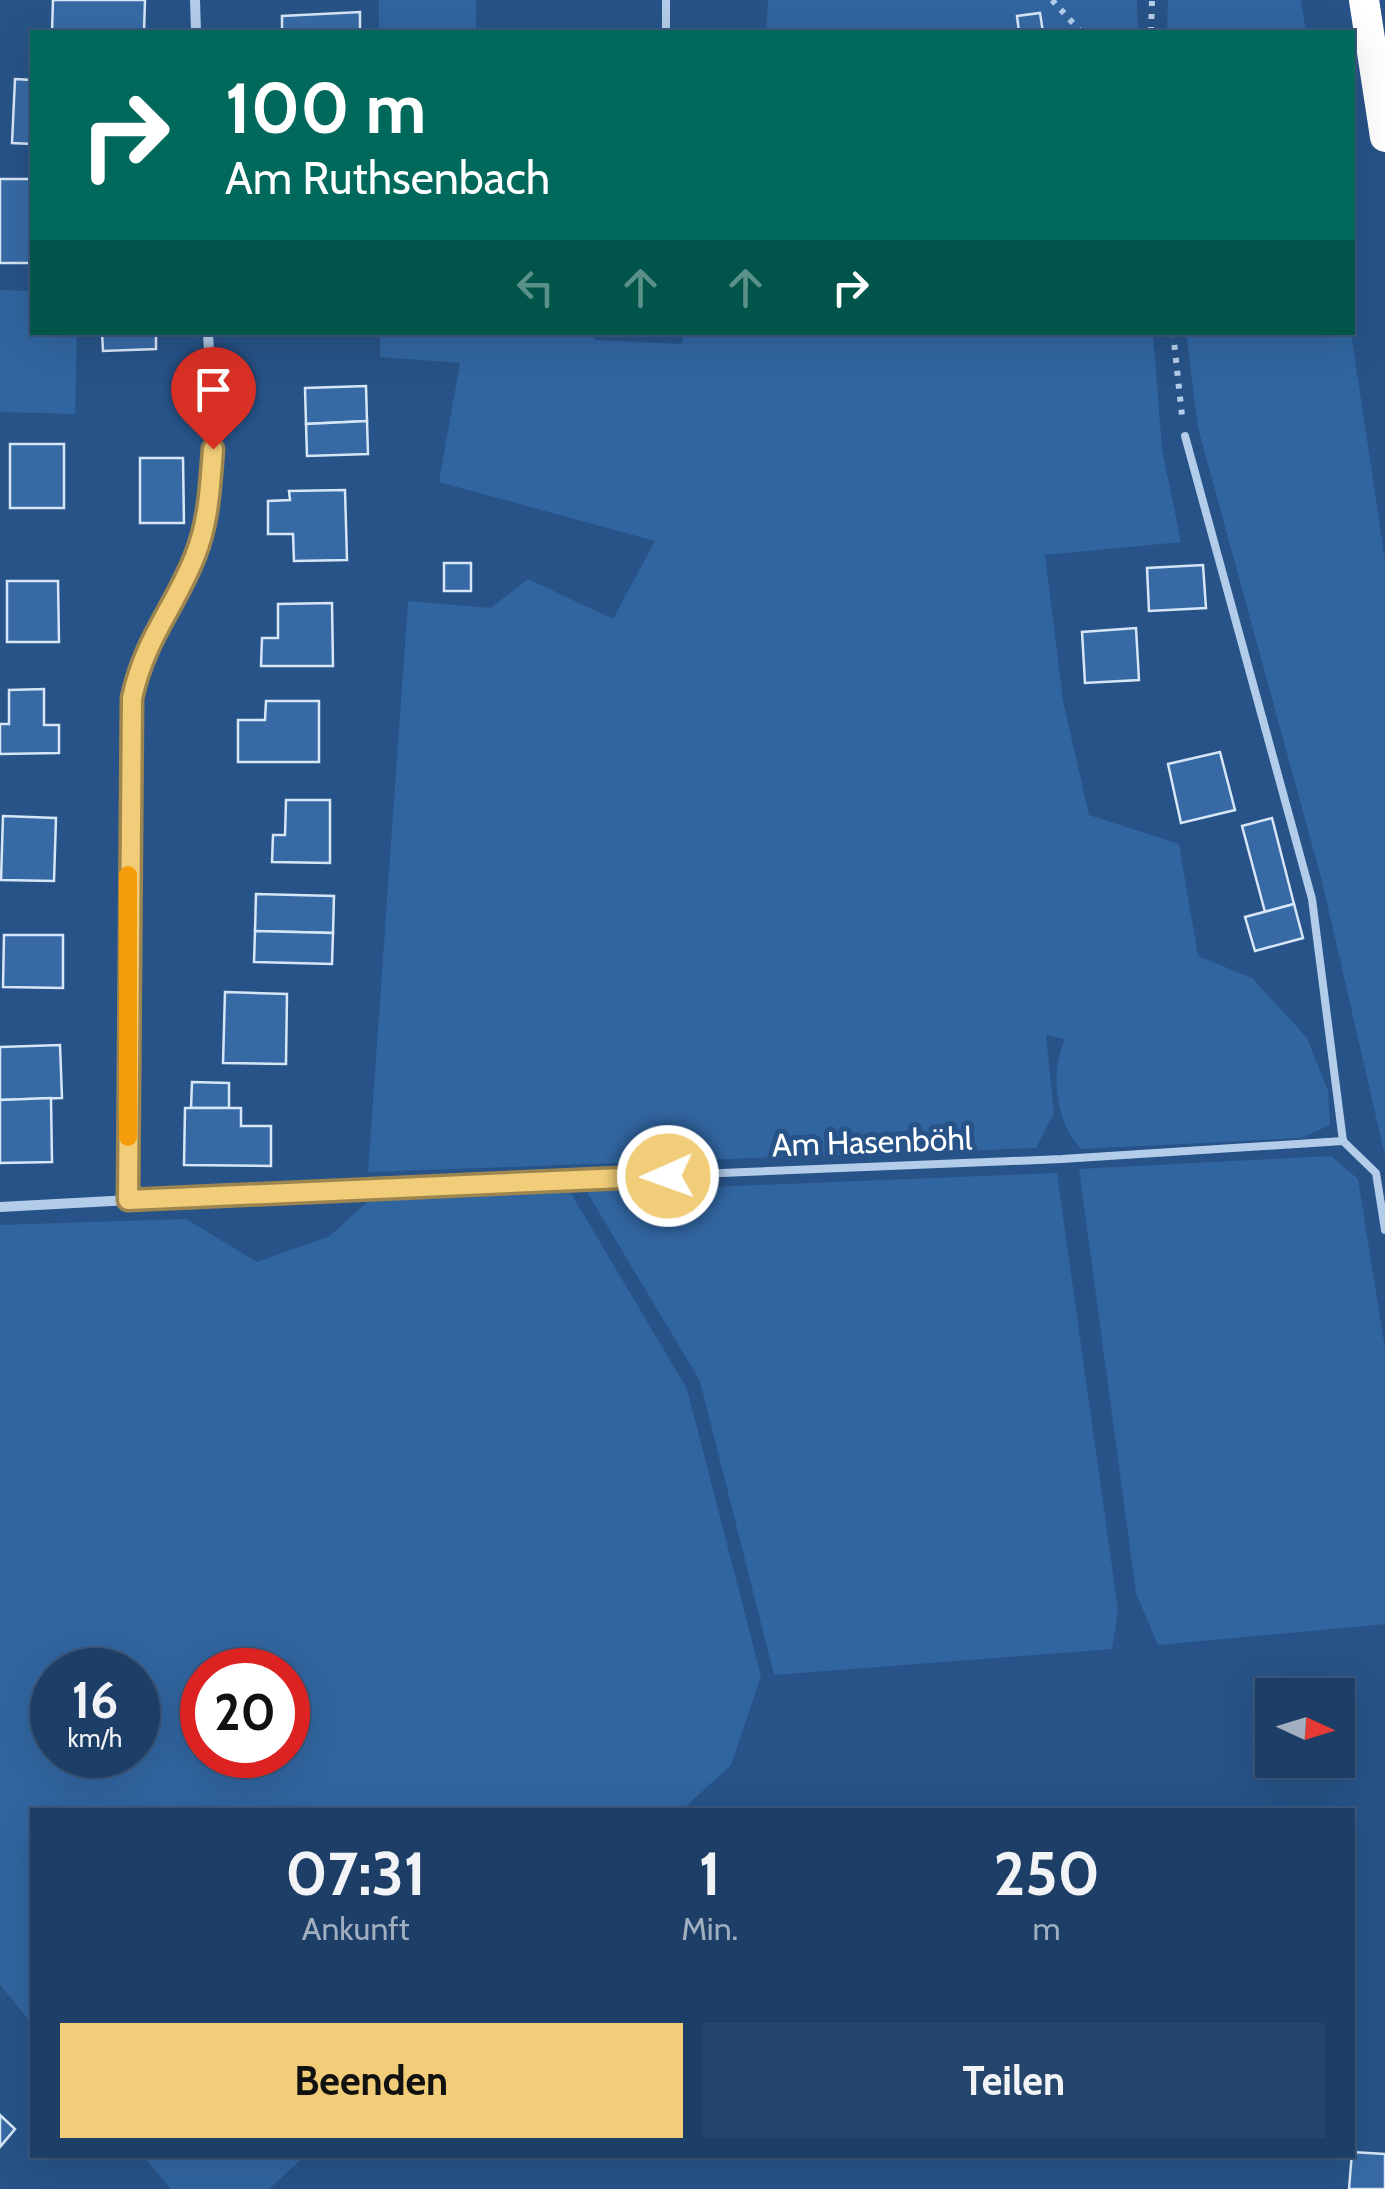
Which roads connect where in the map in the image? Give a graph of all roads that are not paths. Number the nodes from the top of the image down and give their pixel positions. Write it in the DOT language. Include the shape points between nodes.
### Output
graph roads {
  1 [pos="195,0"];
  2 [pos="666,0"];
  3 [pos="1364,0"];
  4 [pos="196,30"];
  5 [pos="666,30"];
  6 [pos="1385,137"];
  7 [pos="208,335"];
  8 [pos="1185,436"];
  9 [pos="1344,1141"];
  10 [pos="353,1188"];
  11 [pos="128,1200"];
  12 [pos="0,1206"];
  13 [pos="1385,1230"];
  1 -- 4 [label="street"];
  2 -- 5 [label="lane"];
  3 -- 6 [label="highway"];
  7 -- 11 [label="street" via="208,516 194,560 141,656 132,698"];
  8 -- 9 [label="lane" via="1312,899"];
  9 -- 10 [label="lane, Am Hasenböhl"];
  9 -- 13 [label="lane" via="1376,1173"];
  10 -- 11 [label="street, Am Hasenböhl"];
  11 -- 12 [label="street, Am Hasenböhl"];
}
